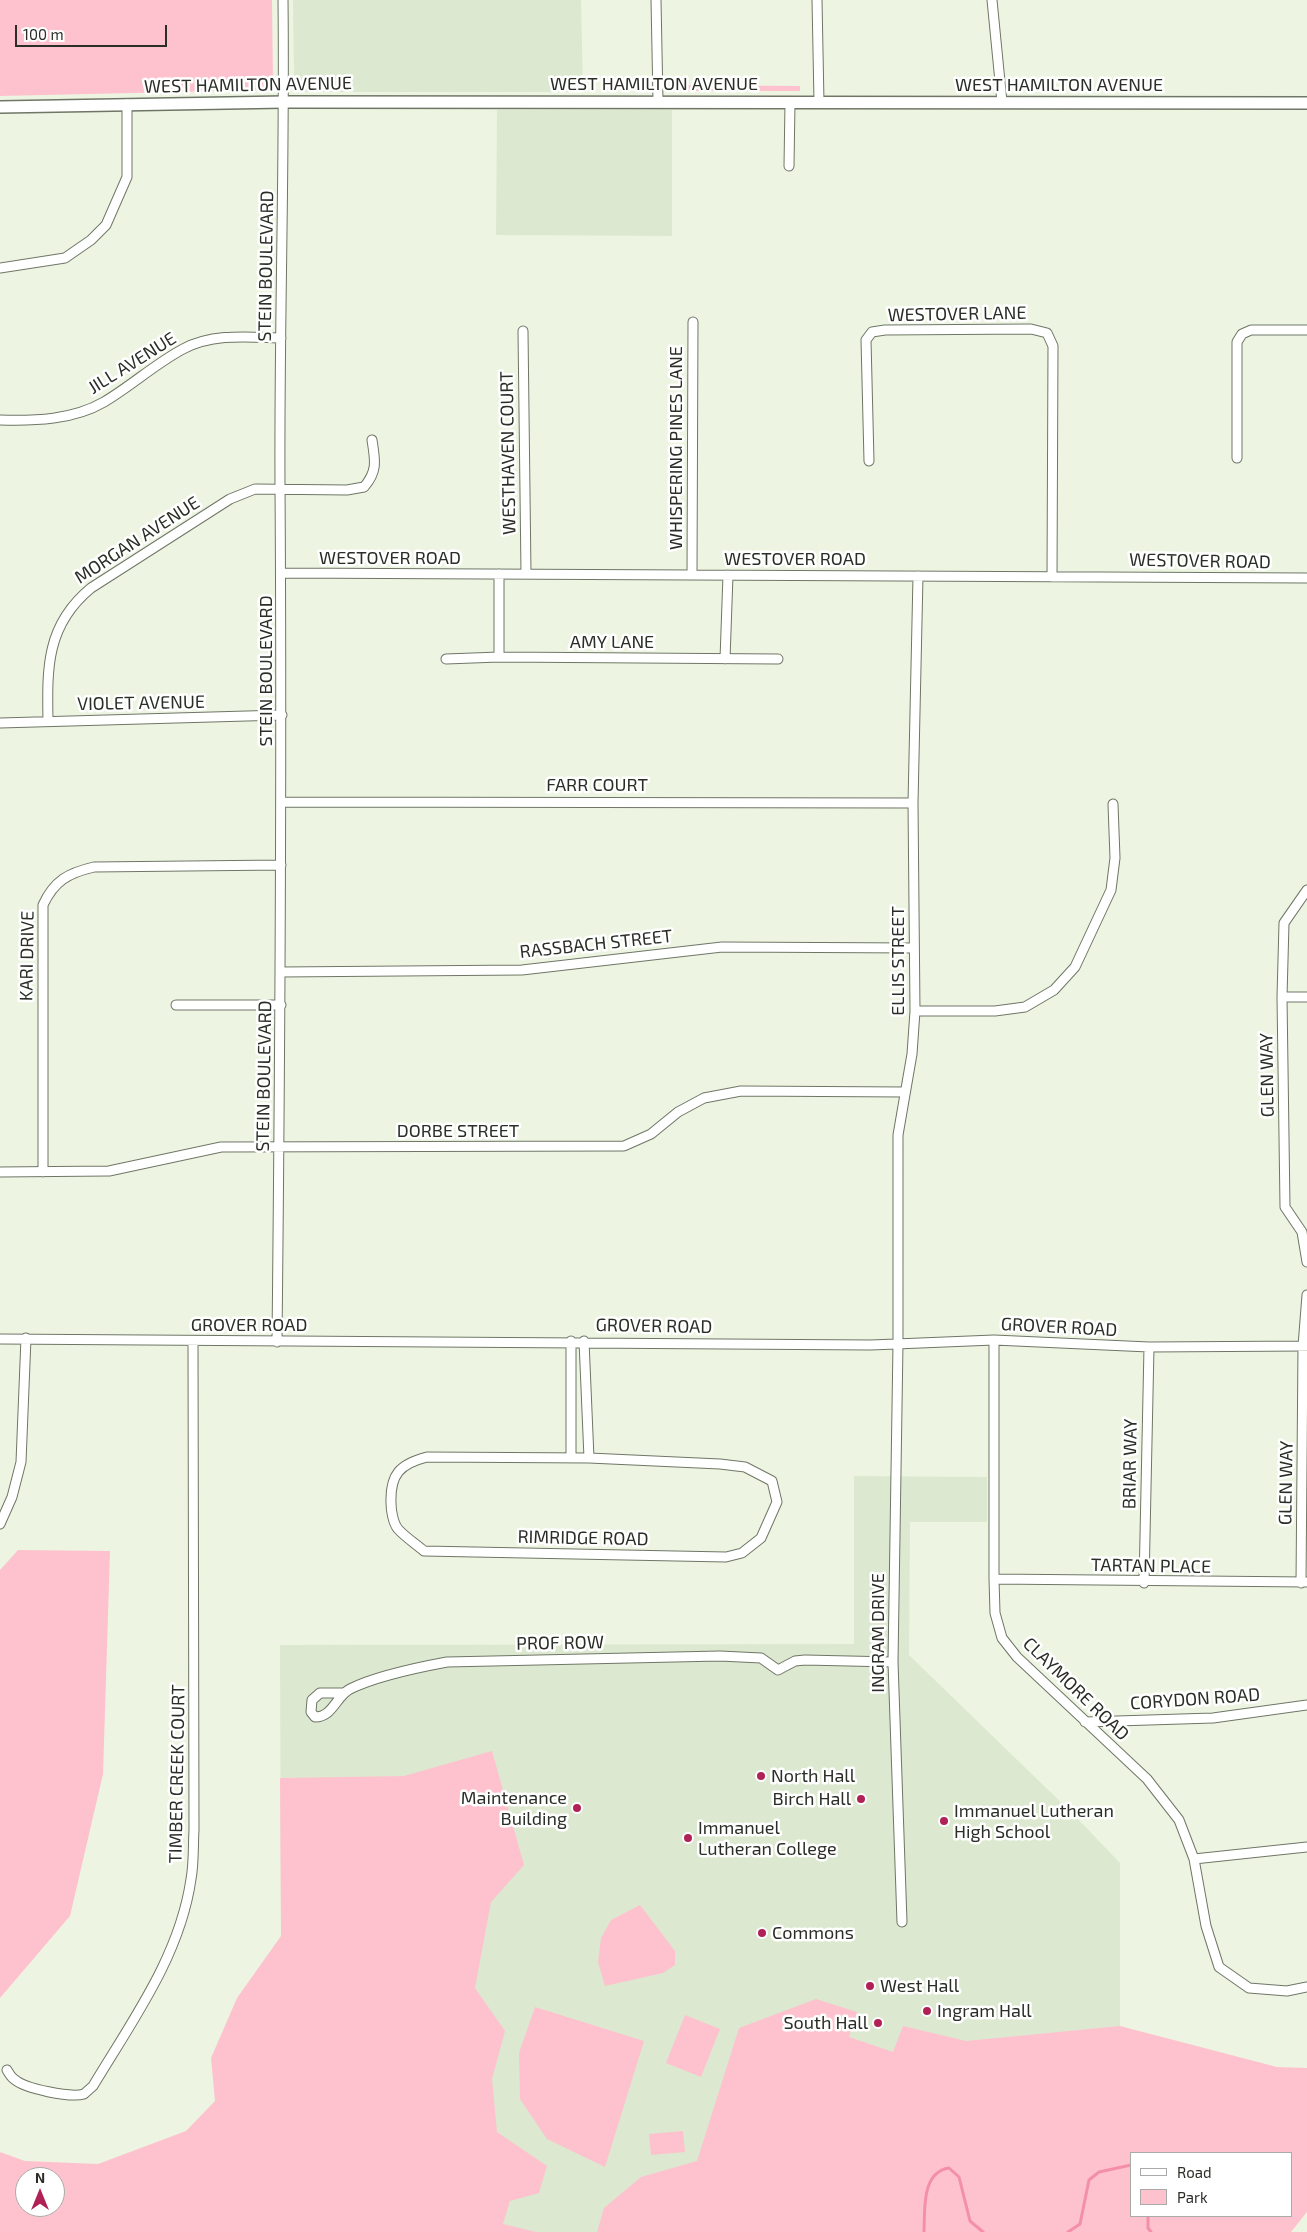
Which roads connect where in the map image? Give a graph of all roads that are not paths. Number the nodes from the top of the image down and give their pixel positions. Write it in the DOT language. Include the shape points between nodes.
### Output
graph roads {
  1 [pos="283,0"];
  2 [pos="656,0"];
  3 [pos="817,0"];
  4 [pos="992,0"];
  5 [pos="658,101"];
  6 [pos="284,102"];
  7 [pos="819,102"];
  8 [pos="1002,102"];
  9 [pos="790,103"];
  10 [pos="1307,103"];
  11 [pos="127,104"];
  12 [pos="0,107"];
  13 [pos="789,166"];
  14 [pos="0,268"];
  15 [pos="693,322"];
  16 [pos="1307,330"];
  17 [pos="523,331"];
  18 [pos="281,338"];
  19 [pos="0,420"];
  20 [pos="372,440"];
  21 [pos="1237,458"];
  22 [pos="869,461"];
  23 [pos="280,488"];
  24 [pos="282,573"];
  25 [pos="500,574"];
  26 [pos="526,574"];
  27 [pos="692,575"];
  28 [pos="728,576"];
  29 [pos="918,576"];
  30 [pos="1052,577"];
  31 [pos="1307,578"];
  32 [pos="499,657"];
  33 [pos="446,658"];
  34 [pos="725,659"];
  35 [pos="778,659"];
  36 [pos="282,716"];
  37 [pos="48,721"];
  38 [pos="0,723"];
  39 [pos="281,802"];
  40 [pos="914,803"];
  41 [pos="1113,804"];
  42 [pos="281,865"];
  43 [pos="1307,890"];
  44 [pos="914,948"];
  45 [pos="281,972"];
  46 [pos="1282,997"];
  47 [pos="1307,997"];
  48 [pos="176,1005"];
  49 [pos="281,1005"];
  50 [pos="915,1011"];
  51 [pos="905,1092"];
  52 [pos="279,1147"];
  53 [pos="0,1172"];
  54 [pos="43,1172"];
  55 [pos="1307,1262"];
  56 [pos="1307,1295"];
  57 [pos="0,1338"];
  58 [pos="26,1338"];
  59 [pos="994,1340"];
  60 [pos="193,1341"];
  61 [pos="571,1341"];
  62 [pos="584,1341"];
  63 [pos="277,1342"];
  64 [pos="898,1344"];
  65 [pos="1305,1346"];
  66 [pos="1149,1347"];
  67 [pos="1305,1439"];
  68 [pos="572,1458"];
  69 [pos="589,1458"];
  70 [pos="0,1524"];
  71 [pos="994,1579"];
  72 [pos="1144,1583"];
  73 [pos="1304,1583"];
  74 [pos="893,1662"];
  75 [pos="343,1693"];
  76 [pos="1307,1705"];
  77 [pos="1085,1722"];
  78 [pos="1307,1847"];
  79 [pos="1194,1858"];
  80 [pos="902,1922"];
  81 [pos="1307,1987"];
  82 [pos="7,2070"];
  1 -- 6 [label="street, STEIN BOULEVARD"];
  2 -- 5 [label="street"];
  3 -- 7 [label="street"];
  4 -- 8 [label="street"];
  5 -- 6 [label="street, WEST HAMILTON AVENUE"];
  5 -- 9 [label="street, WEST HAMILTON AVENUE"];
  6 -- 11 [label="street, WEST HAMILTON AVENUE"];
  6 -- 18 [label="street, STEIN BOULEVARD"];
  7 -- 8 [label="street, WEST HAMILTON AVENUE"];
  7 -- 9 [label="street, WEST HAMILTON AVENUE"];
  8 -- 10 [label="street, WEST HAMILTON AVENUE"];
  9 -- 13 [label="street"];
  11 -- 12 [label="street, WEST HAMILTON AVENUE"];
  11 -- 14 [label="street" via="127,177 106,225 91,240 64,258"];
  15 -- 27 [label="street, WHISPERING PINES LANE"];
  16 -- 21 [label="street" via="1251,330 1242,334 1237,342"];
  17 -- 26 [label="street, WESTHAVEN COURT"];
  18 -- 19 [label="street, JILL AVENUE" via="237,336 211,339 184,349 103,403 81,412 54,418"];
  18 -- 23 [label="street, STEIN BOULEVARD"];
  20 -- 23 [label="street, MORGAN AVENUE" via="375,464 372,478 364,487 347,490"];
  22 -- 30 [label="street, WESTOVER LANE" via="866,340 872,332 1031,328 1047,333 1053,346"];
  23 -- 24 [label="street, STEIN BOULEVARD"];
  23 -- 37 [label="street, MORGAN AVENUE" via="255,490 230,499 77,599 60,627 50,655 47,670"];
  24 -- 25 [label="street, WESTOVER ROAD"];
  24 -- 36 [label="street, STEIN BOULEVARD"];
  25 -- 26 [label="street, WESTOVER ROAD"];
  25 -- 32 [label="street"];
  26 -- 27 [label="street, WESTOVER ROAD"];
  27 -- 28 [label="street, WESTOVER ROAD"];
  28 -- 29 [label="street, WESTOVER ROAD"];
  28 -- 34 [label="street"];
  29 -- 30 [label="street, WESTOVER ROAD"];
  29 -- 40 [label="street, ELLIS STREET"];
  30 -- 31 [label="street, WESTOVER ROAD"];
  32 -- 33 [label="street, AMY LANE"];
  32 -- 34 [label="street, AMY LANE"];
  34 -- 35 [label="street, AMY LANE"];
  36 -- 37 [label="street, VIOLET AVENUE"];
  36 -- 39 [label="street, STEIN BOULEVARD"];
  37 -- 38 [label="street, VIOLET AVENUE"];
  39 -- 40 [label="street, FARR COURT"];
  39 -- 42 [label="street, STEIN BOULEVARD"];
  40 -- 44 [label="street, ELLIS STREET"];
  41 -- 50 [label="street" via="1115,858 1111,890 1075,967 1059,984 1025,1007 970,1012"];
  42 -- 45 [label="street, STEIN BOULEVARD"];
  42 -- 54 [label="street, KARI DRIVE" via="94,867 73,872 59,880 49,892 43,905"];
  43 -- 46 [label="street, GLEN WAY" via="1284,923"];
  44 -- 45 [label="street, RASSBACH STREET" via="722,947 522,970"];
  44 -- 50 [label="street, ELLIS STREET"];
  45 -- 49 [label="street, STEIN BOULEVARD"];
  46 -- 47 [label="street"];
  46 -- 55 [label="street, GLEN WAY" via="1285,1207 1302,1232"];
  48 -- 49 [label="street"];
  49 -- 52 [label="street, STEIN BOULEVARD"];
  50 -- 51 [label="street, ELLIS STREET"];
  51 -- 52 [label="street, DORBE STREET" via="741,1091 704,1098 678,1112 652,1134 624,1146"];
  51 -- 64 [label="street, ELLIS STREET" via="898,1135"];
  52 -- 54 [label="street, DORBE STREET" via="220,1147 109,1171"];
  52 -- 63 [label="street, STEIN BOULEVARD"];
  53 -- 54 [label="street, DORBE STREET"];
  56 -- 65 [label="street, GLEN WAY"];
  57 -- 58 [label="street, GROVER ROAD"];
  58 -- 60 [label="street, GROVER ROAD"];
  58 -- 70 [label="street" via="21,1462 12,1497"];
  59 -- 64 [label="street, GROVER ROAD"];
  59 -- 66 [label="street, GROVER ROAD"];
  59 -- 71 [label="street, CLAYMORE ROAD"];
  60 -- 63 [label="street, GROVER ROAD"];
  60 -- 82 [label="street, TIMBER CREEK COURT" via="194,1837 191,1881 183,1914 155,1983 93,2086 84,2094 68,2096 20,2083"];
  61 -- 62 [label="street, GROVER ROAD"];
  61 -- 63 [label="street, GROVER ROAD"];
  61 -- 68 [label="street"];
  62 -- 64 [label="street, GROVER ROAD"];
  62 -- 69 [label="street"];
  64 -- 74 [label="street, INGRAM DRIVE"];
  65 -- 66 [label="street, GROVER ROAD"];
  65 -- 67 [label="street, GLEN WAY"];
  66 -- 72 [label="street, BRIAR WAY"];
  67 -- 73 [label="street, GLEN WAY"];
  68 -- 69 [label="street, RIMRIDGE ROAD"];
  68 -- 69 [label="street, RIMRIDGE ROAD" via="427,1457 409,1461 390,1487 396,1528 424,1552 726,1557 742,1553 761,1538 777,1502 772,1482 745,1467"];
  71 -- 72 [label="street, TARTAN PLACE"];
  71 -- 77 [label="street, CLAYMORE ROAD" via="995,1613 1002,1638 1017,1657"];
  72 -- 73 [label="street, TARTAN PLACE"];
  74 -- 75 [label="street, PROF ROW" via="805,1660 795,1661 778,1670 761,1658 720,1656 447,1662 358,1685"];
  74 -- 80 [label="street, INGRAM DRIVE"];
  76 -- 77 [label="street, CORYDON ROAD" via="1213,1718"];
  77 -- 79 [label="street, CLAYMORE ROAD" via="1147,1779 1179,1820"];
  78 -- 79 [label="street"];
  79 -- 81 [label="street, CLAYMORE ROAD" via="1206,1926 1219,1967 1250,1988 1288,1990"];
}
